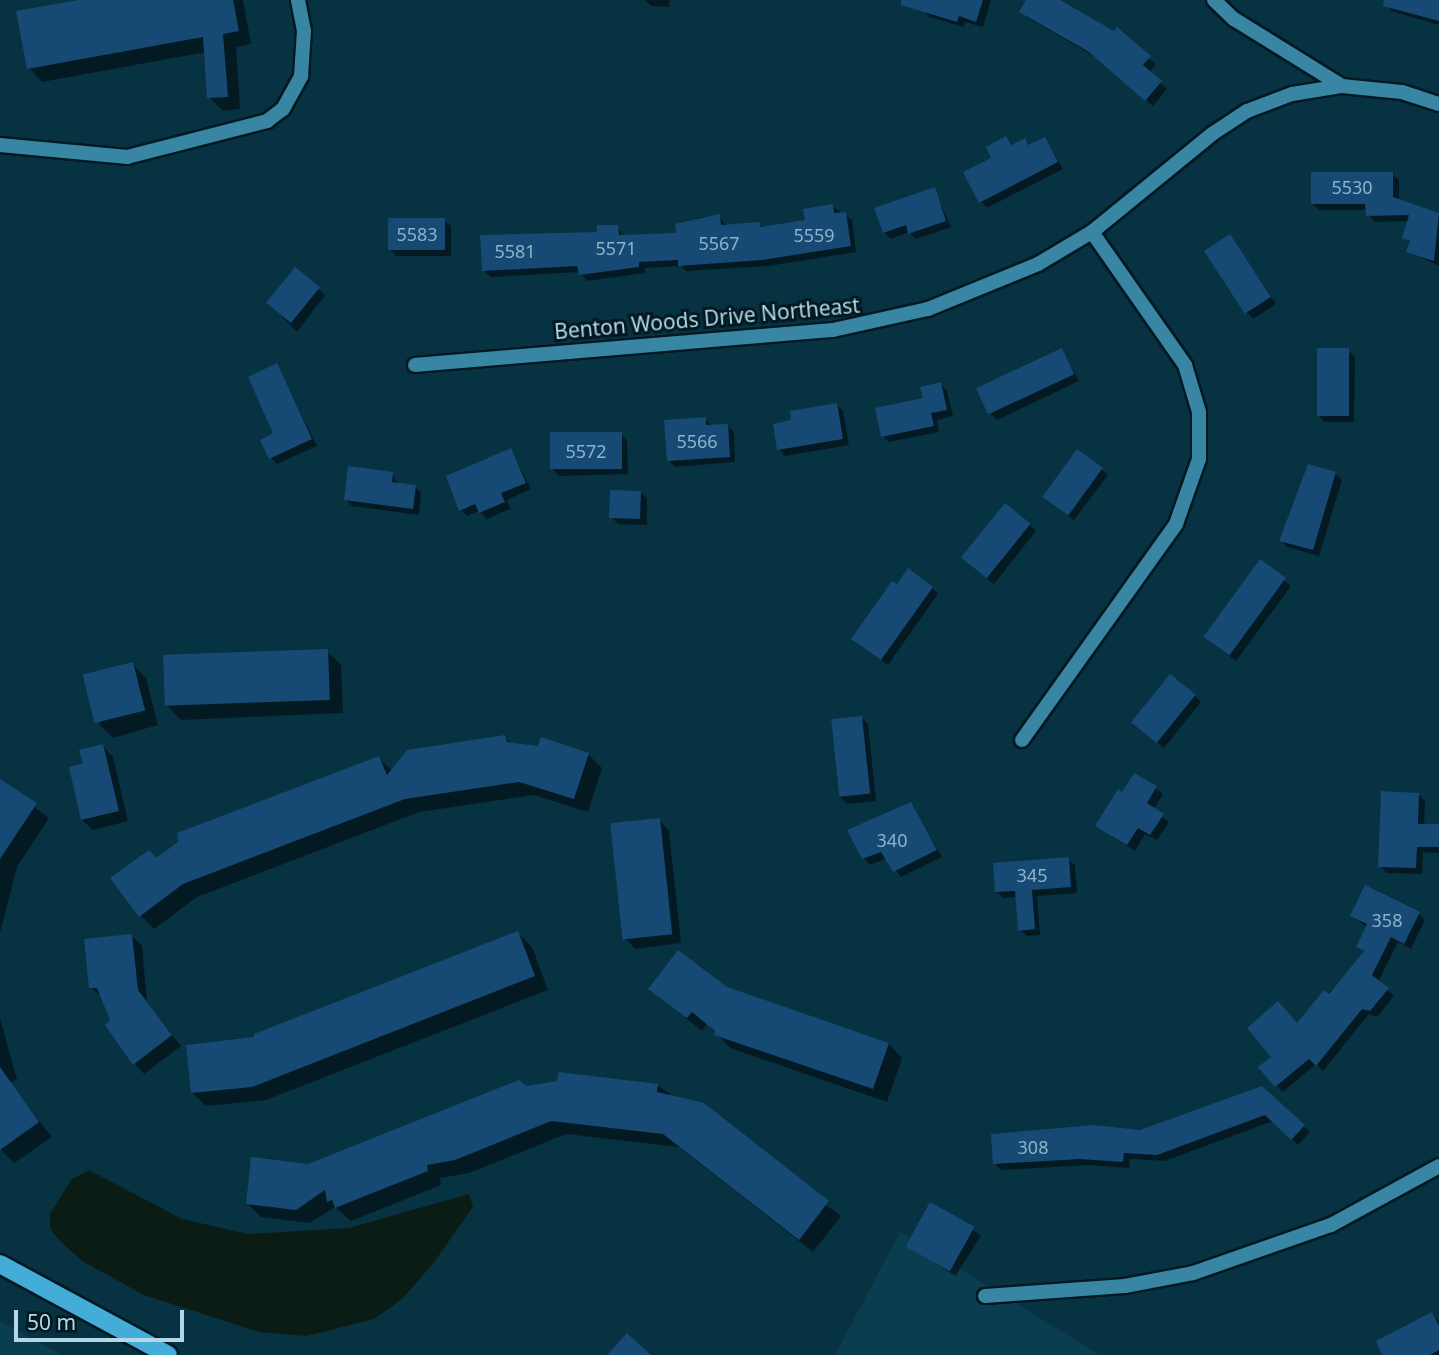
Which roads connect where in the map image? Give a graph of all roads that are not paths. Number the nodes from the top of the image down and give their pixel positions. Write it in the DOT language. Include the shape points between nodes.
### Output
graph roads {
  1 [pos="298,0"];
  2 [pos="1214,0"];
  3 [pos="1342,86"];
  4 [pos="1439,104"];
  5 [pos="0,145"];
  6 [pos="1092,232"];
  7 [pos="415,365"];
  8 [pos="1022,740"];
  9 [pos="1439,1166"];
  10 [pos="0,1265"];
  11 [pos="985,1296"];
  12 [pos="168,1355"];
  1 -- 5 [label="street" via="304,31 301,76 283,108 267,121 127,157"];
  2 -- 3 [label="street" via="1234,19"];
  3 -- 4 [label="street, Benton Woods Drive Northeast" via="1402,92"];
  3 -- 6 [label="street, Benton Woods Drive Northeast" via="1292,94 1247,111"];
  6 -- 7 [label="street, Benton Woods Drive Northeast" via="979,291 865,325"];
  6 -- 8 [label="street" via="1185,365 1199,412 1199,458 1191,492 1176,524"];
  9 -- 11 [label="street" via="1331,1226 1219,1265 1125,1286"];
  10 -- 12 [label="main road"];
}
